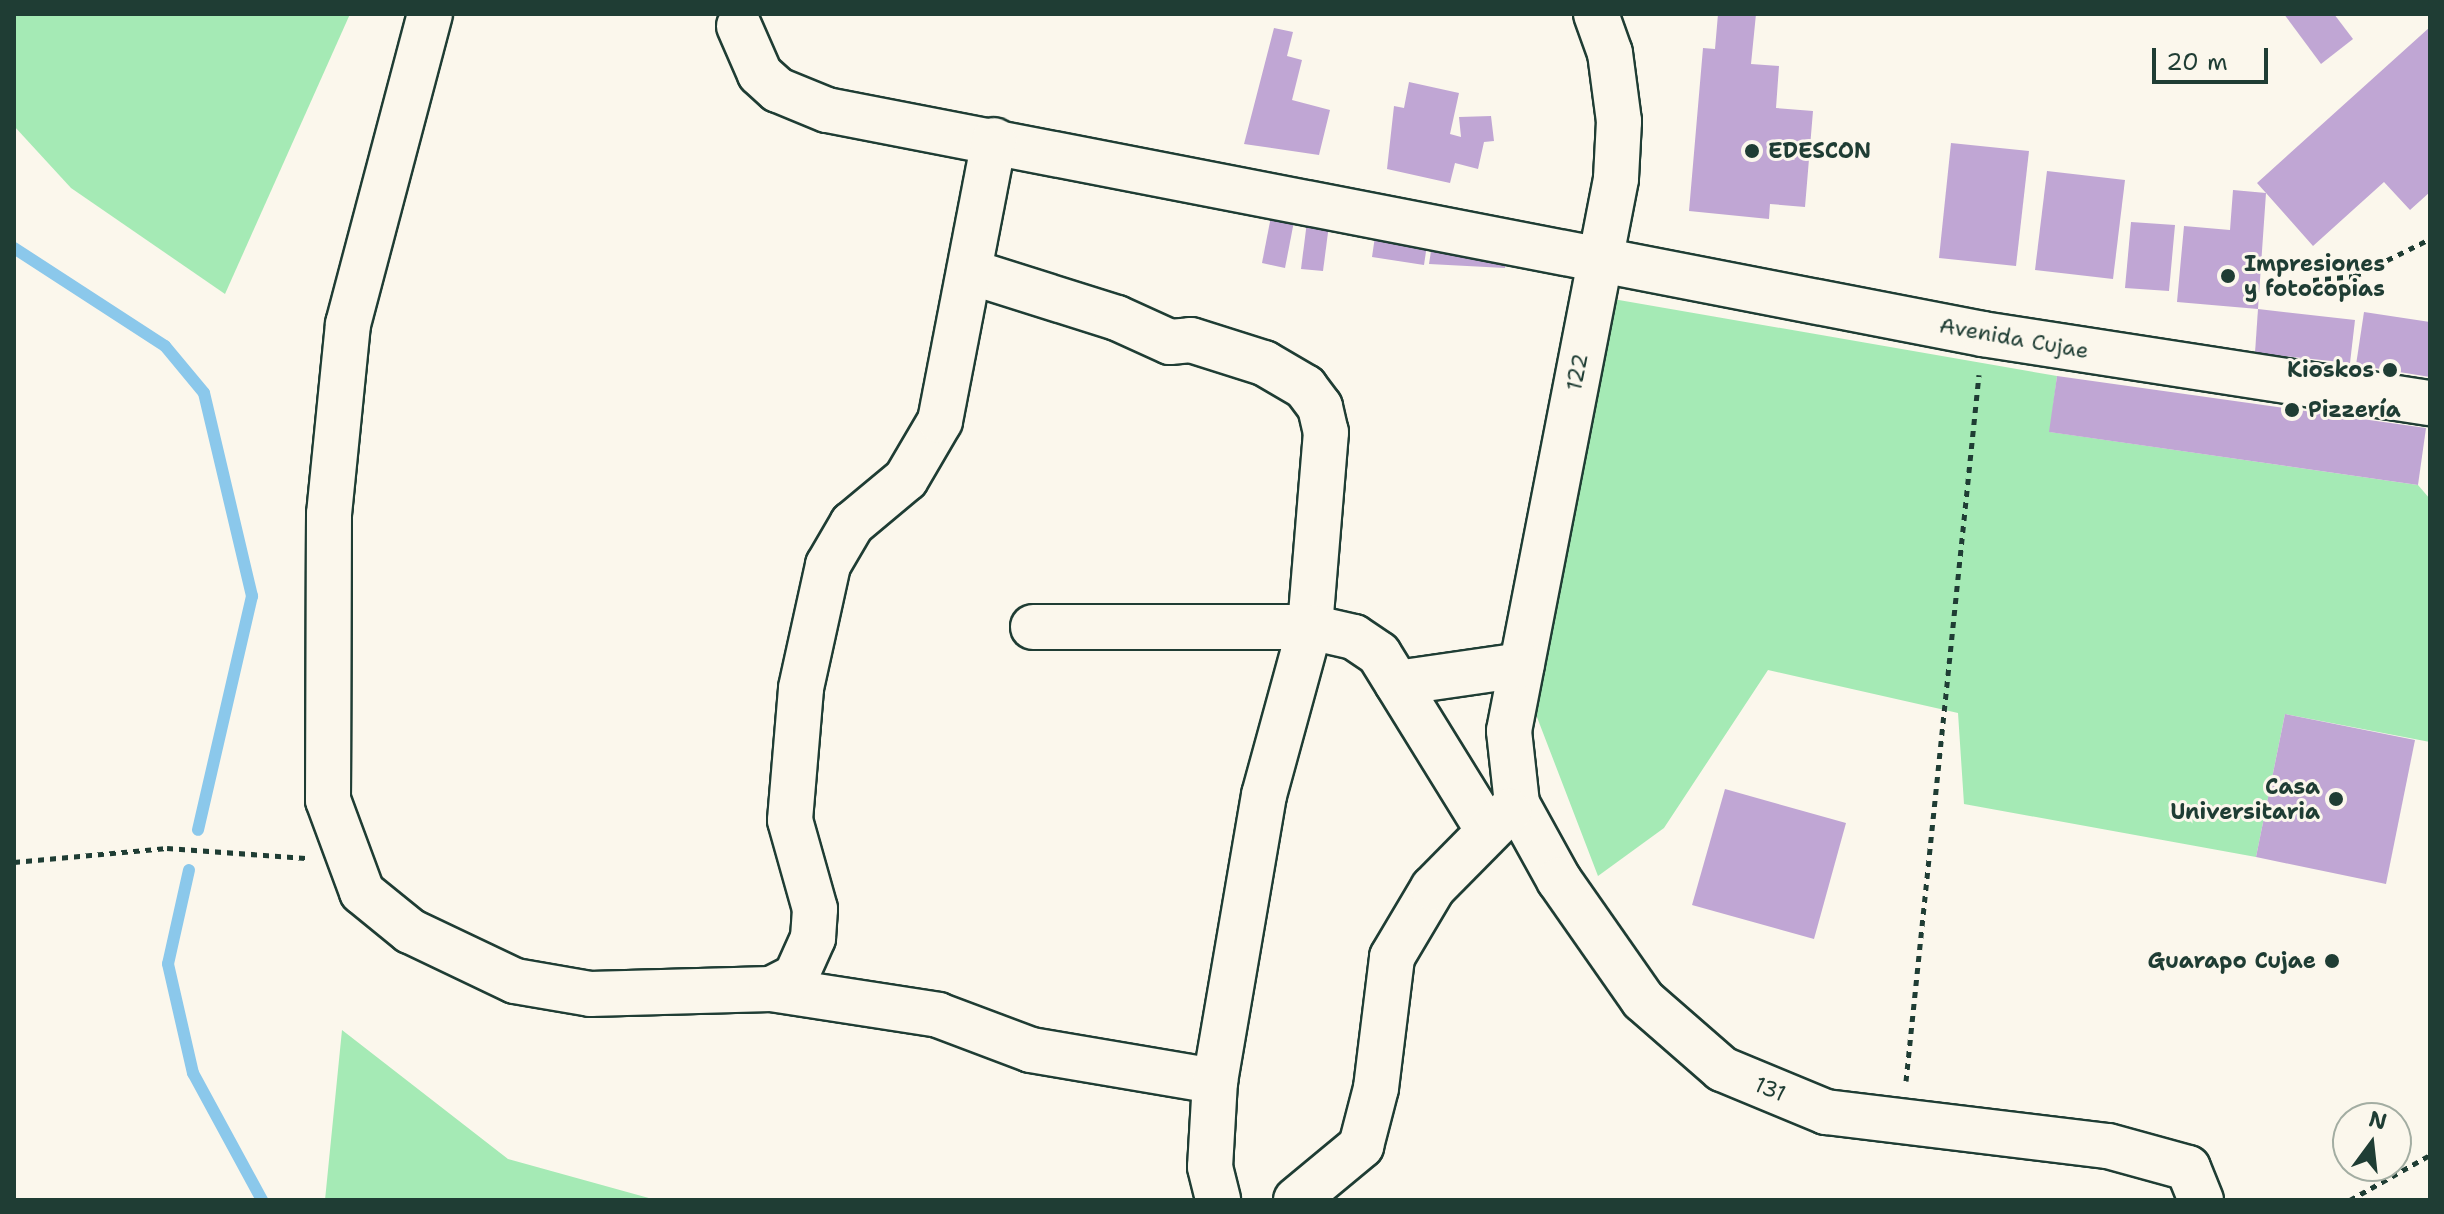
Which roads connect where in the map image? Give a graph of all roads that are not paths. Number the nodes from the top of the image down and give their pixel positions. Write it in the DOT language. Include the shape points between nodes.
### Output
graph roads {
  1 [pos="430,14"];
  2 [pos="1596,14"];
  3 [pos="739,26"];
  4 [pos="994,140"];
  5 [pos="1600,258"];
  6 [pos="971,272"];
  7 [pos="2430,403"];
  8 [pos="1033,627"];
  9 [pos="1310,627"];
  10 [pos="1522,665"];
  11 [pos="1397,683"];
  12 [pos="1509,731"];
  13 [pos="1502,816"];
  14 [pos="771,989"];
  15 [pos="1215,1081"];
  16 [pos="1218,1200"];
  17 [pos="1296,1200"];
  18 [pos="2201,1200"];
  1 -- 14 [label="street" via="348,324 329,514 328,800 347,861 362,892 410,931 515,981 590,994"];
  2 -- 5 [label="street, 122" via="1610,53 1619,121"];
  3 -- 4 [label="street, Avenida Cujae" via="760,74 778,90 827,110"];
  4 -- 5 [label="street, Avenida Cujae"];
  4 -- 6 [label="street"];
  5 -- 7 [label="street, Avenida Cujae" via="1983,334"];
  5 -- 10 [label="street, 122"];
  6 -- 9 [label="street" via="1117,318 1170,342 1191,340 1264,363 1305,387 1326,432"];
  6 -- 14 [label="street" via="940,421 906,479 852,524 828,565 801,688 790,820 815,909 813,938 796,976"];
  8 -- 9 [label="street"];
  9 -- 11 [label="street" via="1354,637 1379,654"];
  9 -- 15 [label="street" via="1264,795"];
  10 -- 11 [label="street"];
  10 -- 12 [label="street, 122"];
  11 -- 13 [label="street" via="1413,720"];
  12 -- 13 [label="street, 131"];
  13 -- 17 [label="street" via="1433,888 1392,957 1376,1088 1361,1146"];
  13 -- 18 [label="street, 131" via="1559,880 1643,1000 1722,1069 1826,1112 2108,1146 2188,1168"];
  14 -- 15 [label="street" via="938,1015 1031,1050"];
  15 -- 16 [label="street" via="1210,1167"];
}
